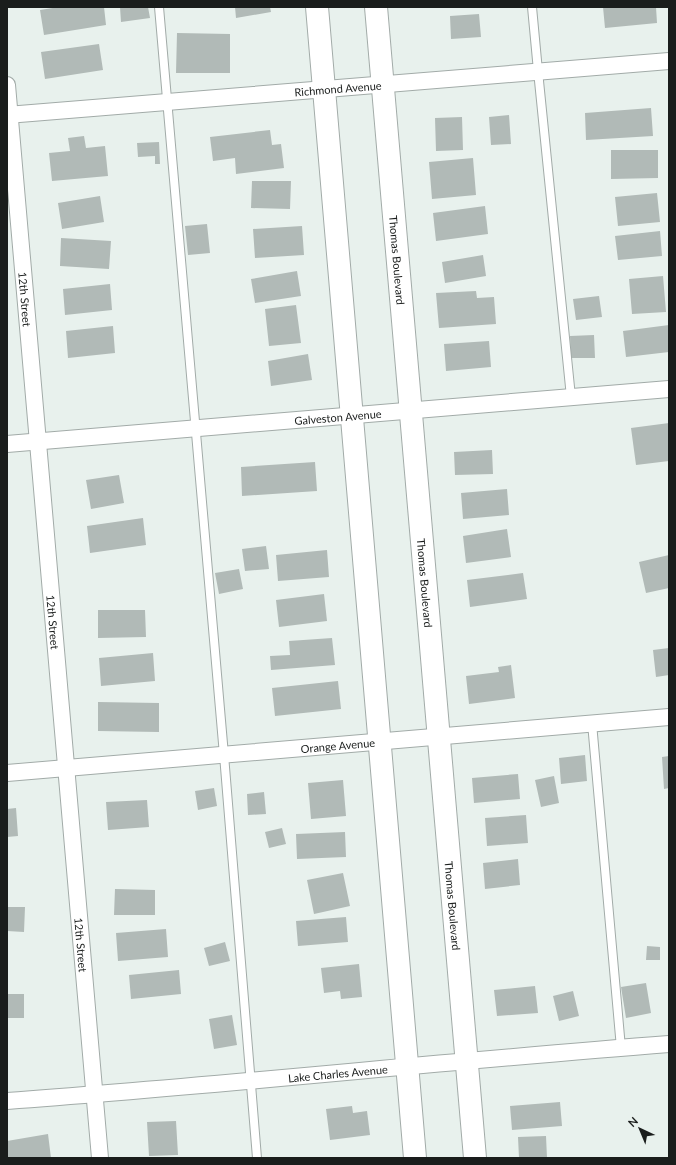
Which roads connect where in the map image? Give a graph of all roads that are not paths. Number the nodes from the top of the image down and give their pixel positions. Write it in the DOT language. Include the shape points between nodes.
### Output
graph roads {
  1 [pos="159,7"];
  2 [pos="317,7"];
  3 [pos="376,7"];
  4 [pos="532,7"];
  5 [pos="669,60"];
  6 [pos="538,71"];
  7 [pos="383,84"];
  8 [pos="7,85"];
  9 [pos="324,88"];
  10 [pos="168,101"];
  11 [pos="8,115"];
  12 [pos="669,389"];
  13 [pos="571,397"];
  14 [pos="411,410"];
  15 [pos="352,416"];
  16 [pos="196,429"];
  17 [pos="38,442"];
  18 [pos="7,444"];
  19 [pos="669,717"];
  20 [pos="592,723"];
  21 [pos="439,736"];
  22 [pos="380,741"];
  23 [pos="224,755"];
  24 [pos="66,768"];
  25 [pos="7,773"];
  26 [pos="669,1044"];
  27 [pos="621,1048"];
  28 [pos="467,1061"];
  29 [pos="407,1066"];
  30 [pos="251,1081"];
  31 [pos="95,1095"];
  32 [pos="7,1101"];
  33 [pos="100,1158"];
  34 [pos="257,1158"];
  35 [pos="415,1158"];
  36 [pos="475,1158"];
  1 -- 10 [label="lane"];
  2 -- 9 [label="main road"];
  3 -- 7 [label="main road, Thomas Boulevard"];
  4 -- 6 [label="lane"];
  5 -- 6 [label="street, Richmond Avenue"];
  6 -- 7 [label="street, Richmond Avenue"];
  6 -- 13 [label="lane"];
  7 -- 9 [label="street, Richmond Avenue"];
  7 -- 14 [label="main road, Thomas Boulevard"];
  8 -- 11 [label="street, 12th Street"];
  9 -- 10 [label="street, Richmond Avenue"];
  9 -- 15 [label="main road"];
  10 -- 11 [label="street, Richmond Avenue"];
  10 -- 16 [label="lane"];
  11 -- 17 [label="street, 12th Street"];
  12 -- 13 [label="street, Galveston Avenue"];
  13 -- 14 [label="street, Galveston Avenue"];
  14 -- 15 [label="street, Galveston Avenue"];
  14 -- 21 [label="main road, Thomas Boulevard"];
  15 -- 16 [label="street, Galveston Avenue"];
  15 -- 22 [label="main road"];
  16 -- 17 [label="street, Galveston Avenue"];
  16 -- 23 [label="lane"];
  17 -- 18 [label="street, Galveston Avenue"];
  17 -- 24 [label="street, 12th Street"];
  19 -- 20 [label="street, Orange Avenue"];
  20 -- 21 [label="street, Orange Avenue"];
  20 -- 27 [label="lane"];
  21 -- 22 [label="street, Orange Avenue"];
  21 -- 28 [label="main road, Thomas Boulevard"];
  22 -- 23 [label="street, Orange Avenue"];
  22 -- 29 [label="main road"];
  23 -- 24 [label="street, Orange Avenue"];
  23 -- 30 [label="lane"];
  24 -- 25 [label="street, Orange Avenue"];
  24 -- 31 [label="street, 12th Street"];
  26 -- 27 [label="street, Lake Charles Avenue"];
  27 -- 28 [label="street, Lake Charles Avenue"];
  28 -- 29 [label="street, Lake Charles Avenue"];
  28 -- 36 [label="main road, Thomas Boulevard"];
  29 -- 30 [label="street, Lake Charles Avenue"];
  29 -- 35 [label="main road"];
  30 -- 31 [label="street, Lake Charles Avenue"];
  30 -- 34 [label="lane"];
  31 -- 32 [label="street, Lake Charles Avenue"];
  31 -- 33 [label="street, 12th Street"];
}
